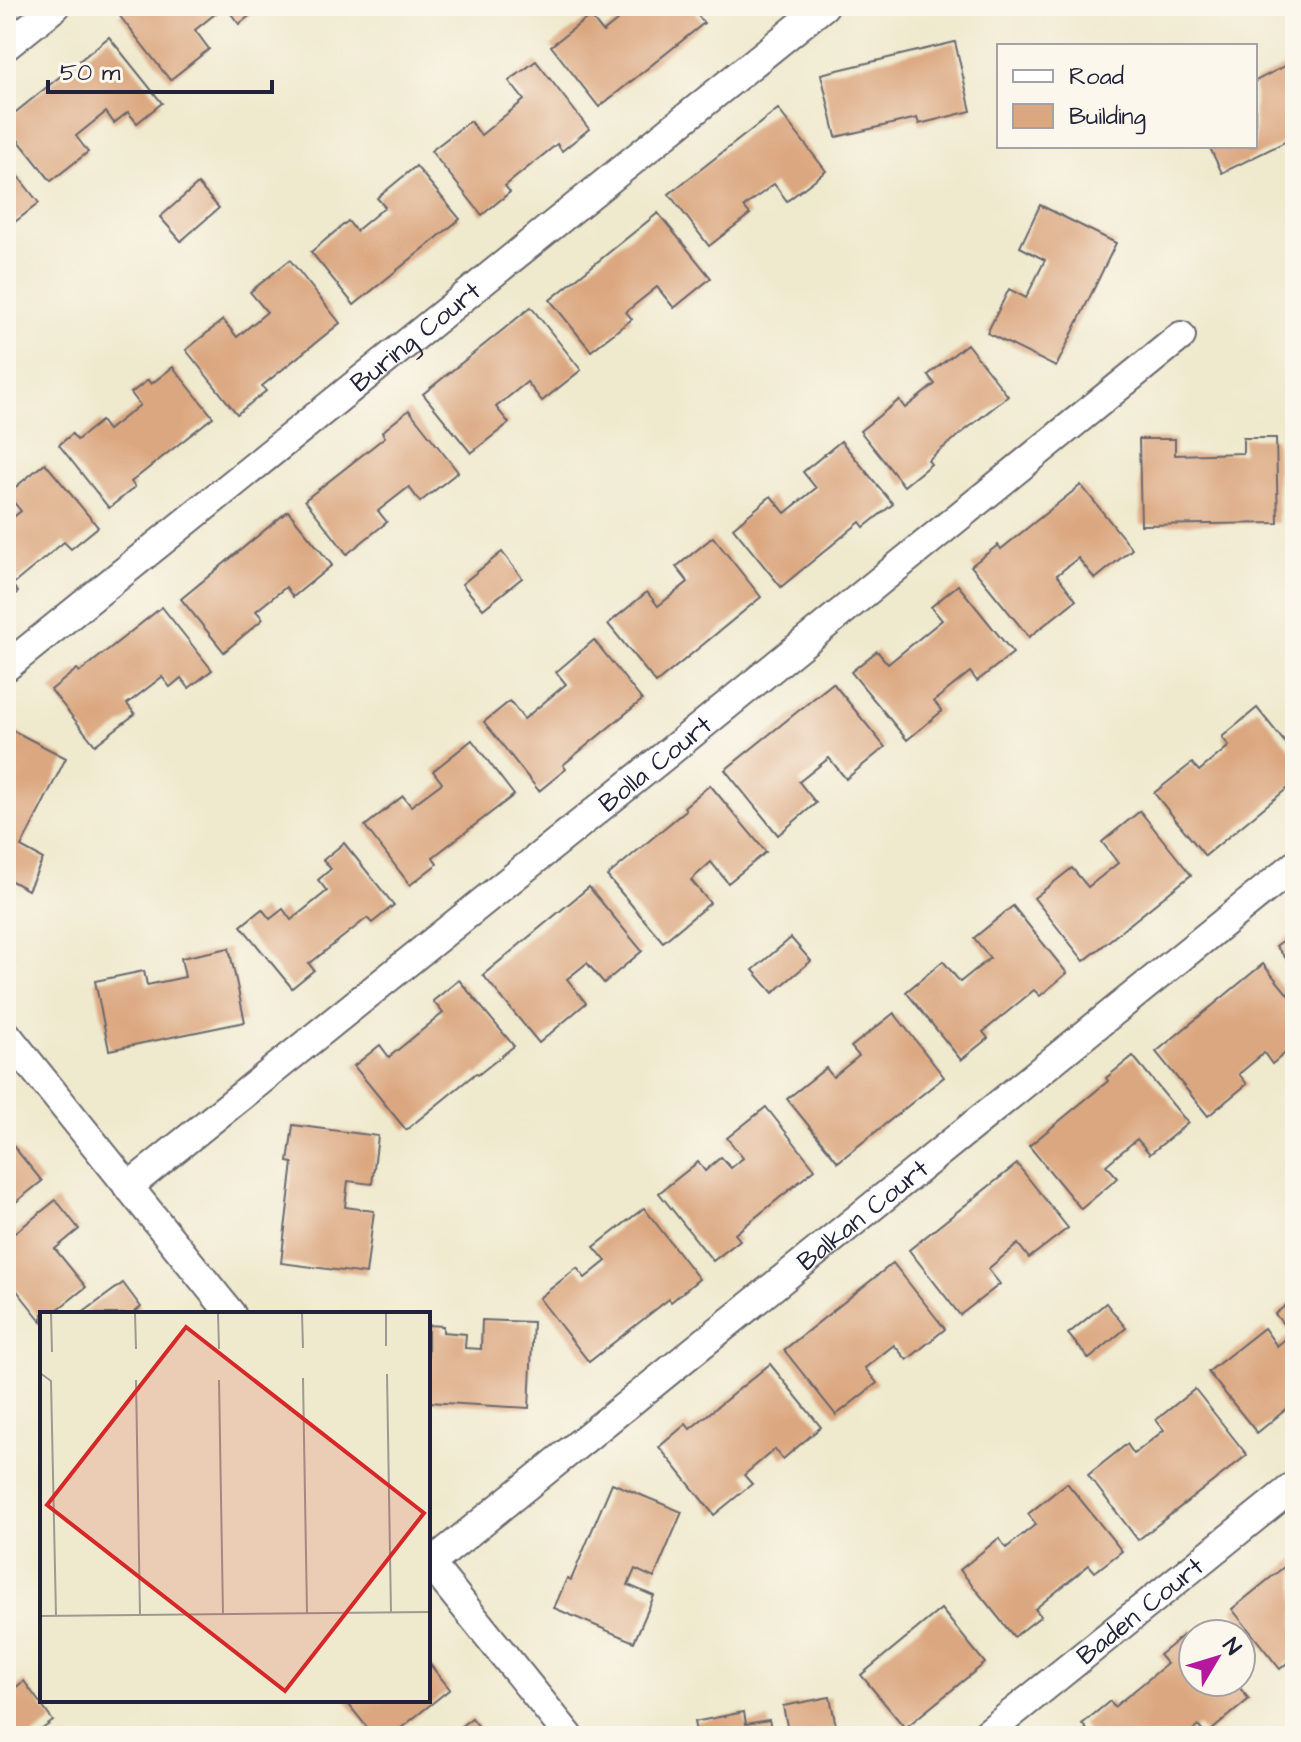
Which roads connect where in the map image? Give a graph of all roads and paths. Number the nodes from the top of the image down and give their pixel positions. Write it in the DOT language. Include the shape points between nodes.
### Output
graph roads {
  1 [pos="56,6"];
  2 [pos="824,6"];
  3 [pos="6,46"];
  4 [pos="1181,336"];
  5 [pos="6,667"];
  6 [pos="1295,865"];
  7 [pos="6,1034"];
  8 [pos="128,1187"];
  9 [pos="229,1312"];
  10 [pos="1295,1485"];
  11 [pos="430,1562"];
  12 [pos="430,1564"];
  13 [pos="569,1736"];
  14 [pos="984,1736"];
  1 -- 3 [label="street"];
  2 -- 5 [label="street, Buring Court"];
  4 -- 8 [label="street, Bolla Court"];
  6 -- 11 [label="street, Balkan Court"];
  7 -- 8 [label="street"];
  8 -- 9 [label="street"];
  10 -- 14 [label="street, Baden Court"];
  12 -- 13 [label="street"];
}
